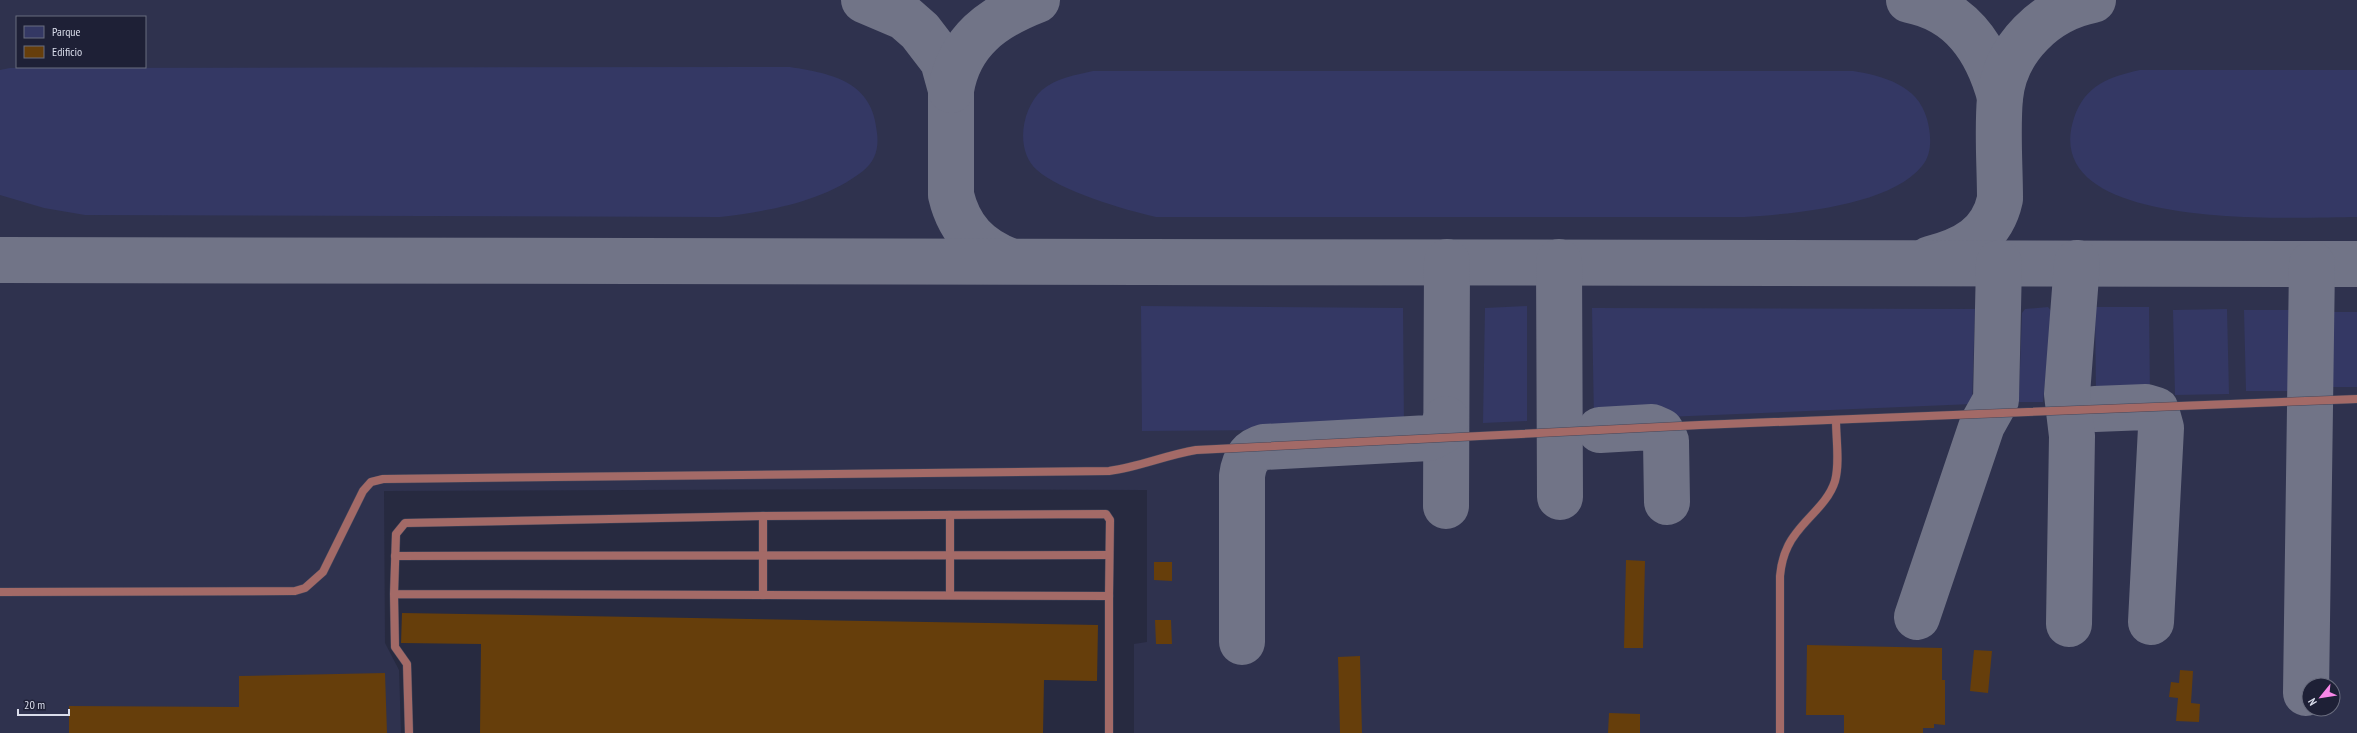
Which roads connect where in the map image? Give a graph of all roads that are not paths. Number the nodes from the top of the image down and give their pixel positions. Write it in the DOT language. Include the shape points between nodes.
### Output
graph roads {
  1 [pos="2357,399"];
  2 [pos="1836,420"];
  3 [pos="950,515"];
  4 [pos="763,516"];
  5 [pos="950,555"];
  6 [pos="1109,555"];
  7 [pos="395,556"];
  8 [pos="764,556"];
  9 [pos="0,592"];
  10 [pos="394,594"];
  11 [pos="763,595"];
  12 [pos="950,595"];
  13 [pos="1109,596"];
  14 [pos="408,733"];
  15 [pos="1109,733"];
  16 [pos="1780,733"];
  1 -- 2 [label="lane"];
  2 -- 9 [label="lane" via="1196,450 1177,453 1128,469 1109,471 377,480 366,486 323,572 306,588 295,591"];
  2 -- 16 [label="lane" via="1835,482 1825,500 1788,544 1782,559"];
  3 -- 4 [label="lane"];
  3 -- 5 [label="lane"];
  3 -- 6 [label="lane" via="1106,514 1110,523"];
  4 -- 7 [label="lane" via="405,523 397,530"];
  4 -- 8 [label="lane"];
  5 -- 6 [label="lane"];
  5 -- 8 [label="lane"];
  5 -- 12 [label="lane"];
  6 -- 13 [label="lane"];
  7 -- 8 [label="lane"];
  7 -- 10 [label="lane"];
  8 -- 11 [label="lane"];
  10 -- 11 [label="lane"];
  10 -- 14 [label="lane" via="395,647 407,664"];
  11 -- 12 [label="lane"];
  12 -- 13 [label="lane"];
  13 -- 15 [label="lane"];
}
